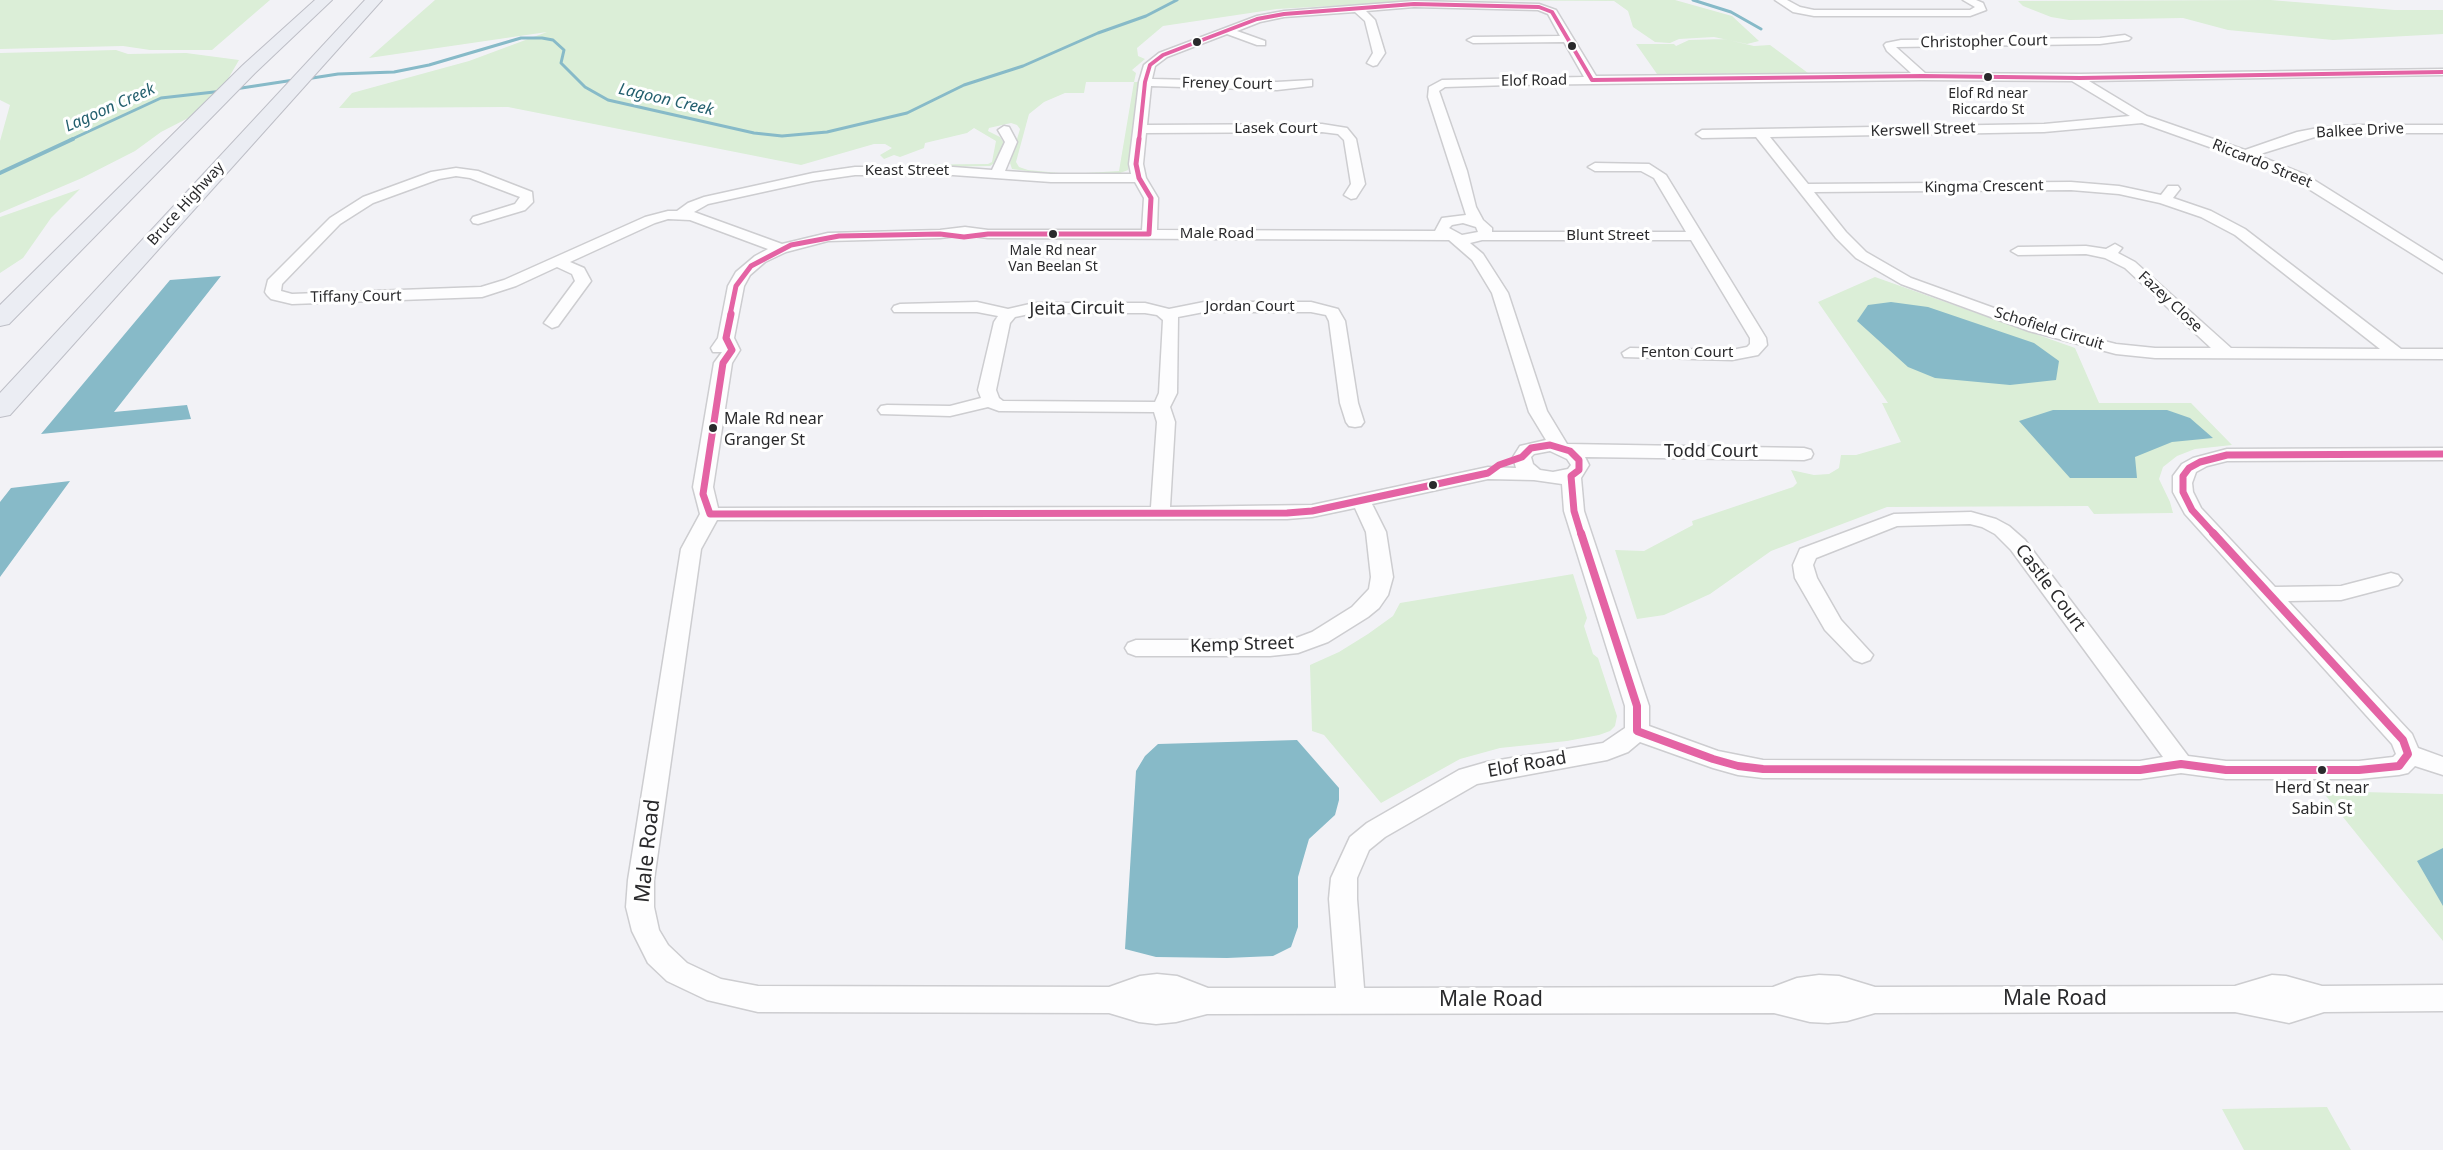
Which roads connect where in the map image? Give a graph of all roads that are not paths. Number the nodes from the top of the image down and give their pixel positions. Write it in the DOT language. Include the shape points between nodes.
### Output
graph roads {
  1 [pos="324,0"];
  2 [pos="374,0"];
  3 [pos="388,0"];
  4 [pos="1780,0"];
  5 [pos="1968,0"];
  6 [pos="1359,9"];
  7 [pos="1225,30"];
  8 [pos="2125,38"];
  9 [pos="1568,39"];
  10 [pos="1473,40"];
  11 [pos="1261,43"];
  12 [pos="1373,63"];
  13 [pos="312,65"];
  14 [pos="2443,72"];
  15 [pos="1922,76"];
  16 [pos="2080,78"];
  17 [pos="1592,80"];
  18 [pos="1145,82"];
  19 [pos="1308,83"];
  20 [pos="2143,118"];
  21 [pos="1004,129"];
  22 [pos="1141,129"];
  23 [pos="2443,129"];
  24 [pos="1760,133"];
  25 [pos="1702,134"];
  26 [pos="2244,155"];
  27 [pos="1595,166"];
  28 [pos="996,174"];
  29 [pos="1139,178"];
  30 [pos="1803,188"];
  31 [pos="1351,195"];
  32 [pos="1469,207"];
  33 [pos="682,214"];
  34 [pos="1457,219"];
  35 [pos="478,220"];
  36 [pos="1480,231"];
  37 [pos="1448,233"];
  38 [pos="1149,234"];
  39 [pos="1695,236"];
  40 [pos="781,249"];
  41 [pos="2018,251"];
  42 [pos="1478,257"];
  43 [pos="558,262"];
  44 [pos="2443,268"];
  45 [pos="900,309"];
  46 [pos="1009,314"];
  47 [pos="1168,314"];
  48 [pos="0,319"];
  49 [pos="552,323"];
  50 [pos="1630,353"];
  51 [pos="2227,354"];
  52 [pos="2397,354"];
  53 [pos="2443,354"];
  54 [pos="991,401"];
  55 [pos="1161,407"];
  56 [pos="0,410"];
  57 [pos="887,410"];
  58 [pos="1538,412"];
  59 [pos="1355,422"];
  60 [pos="1527,452"];
  61 [pos="1804,454"];
  62 [pos="2443,454"];
  63 [pos="1570,460"];
  64 [pos="1488,473"];
  65 [pos="1538,475"];
  66 [pos="1359,501"];
  67 [pos="1574,511"];
  68 [pos="1160,513"];
  69 [pos="710,514"];
  70 [pos="2391,580"];
  71 [pos="2269,594"];
  72 [pos="1136,648"];
  73 [pos="1862,655"];
  74 [pos="1637,731"];
  75 [pos="2408,754"];
  76 [pos="2181,764"];
  77 [pos="2443,766"];
  78 [pos="2443,999"];
  79 [pos="1351,1000"];
  1 -- 48 [label="highway" via="249,69"];
  2 -- 13 [label="highway, Bruce Highway"];
  3 -- 13 [label="highway" via="344,42"];
  4 -- 5 [label="street" via="1797,10 1814,13 1963,14 1981,10"];
  6 -- 7 [label="street" via="1277,15"];
  6 -- 9 [label="street" via="1423,4 1539,7 1552,12"];
  6 -- 12 [label="street" via="1370,20 1379,53"];
  7 -- 11 [label="street"];
  7 -- 18 [label="street" via="1162,55 1150,66"];
  8 -- 15 [label="street, Christopher Court" via="1890,45"];
  9 -- 10 [label="street"];
  9 -- 17 [label="street"];
  13 -- 56 [label="highway, Bruce Highway"];
  14 -- 16 [label="street, Elof Road"];
  15 -- 16 [label="street, Elof Road"];
  15 -- 17 [label="street, Elof Road"];
  16 -- 20 [label="street, Riccardo Street"];
  17 -- 32 [label="street, Elof Road" via="1460,82 1435,87 1434,97"];
  18 -- 19 [label="street, Freney Court" via="1277,86"];
  18 -- 22 [label="street"];
  20 -- 24 [label="street, Kerswell Street" via="2044,128"];
  20 -- 26 [label="street, Riccardo Street"];
  21 -- 28 [label="street" via="1011,142"];
  22 -- 29 [label="street" via="1136,164"];
  22 -- 31 [label="street, Lasek Court" via="1342,131 1350,140 1358,184"];
  23 -- 26 [label="street, Balkee Drive" via="2318,132"];
  24 -- 25 [label="street, Kerswell Street"];
  24 -- 30 [label="street, Schofield Circuit"];
  26 -- 44 [label="street, Riccardo Street" via="2317,186"];
  27 -- 39 [label="street" via="1644,167 1656,172"];
  28 -- 29 [label="street, Keast Street"];
  28 -- 33 [label="street, Keast Street" via="838,173 704,201"];
  29 -- 38 [label="street" via="1151,198"];
  30 -- 51 [label="street, Schofield Circuit" via="1861,255 1923,288 2035,328 2116,349"];
  30 -- 52 [label="street, Kingma Crescent" via="2072,186 2168,194 2240,232"];
  32 -- 34 [label="street"];
  32 -- 36 [label="street, Elof Road"];
  33 -- 40 [label="street, Tiffany Court"];
  33 -- 43 [label="street, Tiffany Court" via="650,220"];
  34 -- 36 [label="street"];
  34 -- 37 [label="street" via="1447,221"];
  35 -- 43 [label="street, Tiffany Court" via="520,207 527,195 473,174 435,175 368,200 335,221 274,283 273,292 292,299 468,294 496,288"];
  36 -- 37 [label="street, Male Road"];
  36 -- 39 [label="street, Blunt Street" via="1521,236"];
  36 -- 42 [label="street, Elof Road"];
  37 -- 38 [label="street, Male Road"];
  37 -- 42 [label="street, Elof Road"];
  38 -- 40 [label="street, Male Road" via="839,236"];
  39 -- 50 [label="street, Fenton Court" via="1759,345 1752,351 1732,355"];
  40 -- 69 [label="street, Male Road" via="760,259 739,279 726,338 732,350 723,363 703,487"];
  41 -- 51 [label="street, Fazey Close" via="2112,251"];
  42 -- 58 [label="street, Elof Road" via="1500,293"];
  43 -- 49 [label="street" via="579,271 583,281"];
  45 -- 46 [label="street" via="977,307"];
  46 -- 47 [label="street, Jeita Circuit" via="1034,308 1134,308"];
  46 -- 54 [label="street, Jeita Circuit" via="1002,322 987,390"];
  47 -- 55 [label="street" via="1172,322 1168,393"];
  47 -- 59 [label="street, Jordan Court" via="1204,307 1338,309 1348,403"];
  51 -- 52 [label="street, Schofield Circuit"];
  52 -- 53 [label="street, Schofield Circuit"];
  54 -- 55 [label="street" via="1012,407"];
  54 -- 57 [label="street" via="950,411"];
  55 -- 68 [label="street" via="1167,422"];
  58 -- 60 [label="street, Elof Road"];
  58 -- 63 [label="street, Elof Road"];
  60 -- 63 [label="street" via="1540,446"];
  60 -- 64 [label="street"];
  60 -- 65 [label="street, Elof Road" via="1524,466"];
  61 -- 63 [label="street, Todd Court" via="1618,452"];
  62 -- 71 [label="street" via="2227,455 2190,468 2183,476 2183,492 2192,510"];
  63 -- 65 [label="street" via="1553,478"];
  63 -- 67 [label="street, Elof Road"];
  64 -- 65 [label="street"];
  64 -- 66 [label="street"];
  65 -- 67 [label="street, Elof Road"];
  66 -- 68 [label="street" via="1287,513"];
  66 -- 72 [label="street, Kemp Street" via="1376,532 1382,577 1380,590 1360,612 1320,637 1298,645"];
  67 -- 74 [label="street, Elof Road" via="1637,706"];
  68 -- 69 [label="street"];
  69 -- 79 [label="street, Male Road" via="692,549 641,880 640,907 645,931 658,954 678,972 717,991 758,999 1109,1000 1156,1011 1207,1001"];
  70 -- 71 [label="street" via="2342,593"];
  71 -- 75 [label="street" via="2397,732"];
  73 -- 76 [label="street, Castle Court" via="1833,625 1806,578 1803,565 1807,554 1894,520 1971,518 1989,523 2019,544"];
  74 -- 76 [label="street" via="1713,759 1764,769 2130,770"];
  74 -- 79 [label="street, Elof Road" via="1607,751 1468,777 1376,830 1359,844 1344,878"];
  75 -- 76 [label="street" via="2399,766 2383,769 2226,770"];
  75 -- 77 [label="street"];
  78 -- 79 [label="street, Male Road" via="2322,999 2289,1010 2235,999 1875,1000 1828,1010 1774,1000"];
}
